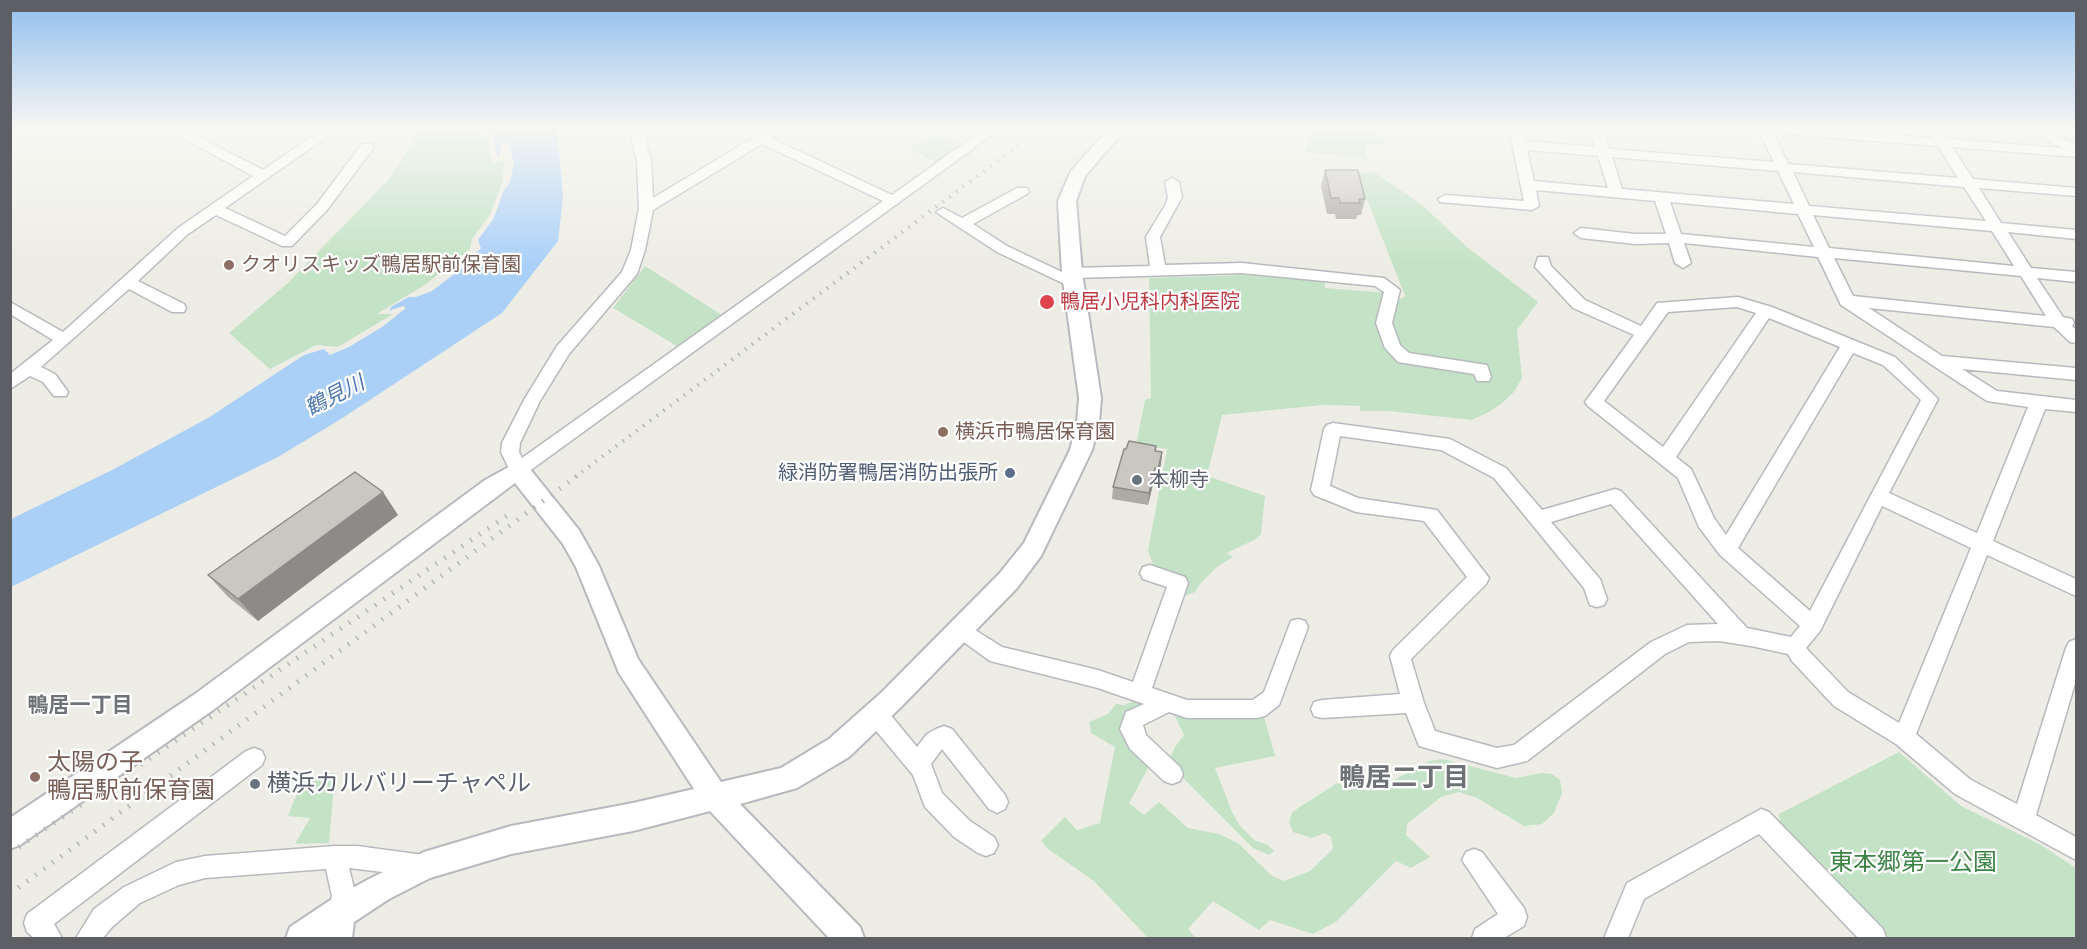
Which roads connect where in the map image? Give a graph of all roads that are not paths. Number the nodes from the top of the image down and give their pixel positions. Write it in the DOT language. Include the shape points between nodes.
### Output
graph roads {
  1 [pos="259,173"];
  2 [pos="265,173"];
  3 [pos="347,173"];
  4 [pos="645,173"];
  5 [pos="704,173"];
  6 [pos="836,173"];
  7 [pos="928,173"];
  8 [pos="1079,173"];
  9 [pos="1525,173"];
  10 [pos="1610,173"];
  11 [pos="1786,173"];
  12 [pos="1848,173"];
  13 [pos="1962,173"];
  14 [pos="262,175"];
  15 [pos="1172,182"];
  16 [pos="1968,183"];
  17 [pos="1528,185"];
  18 [pos="1022,191"];
  19 [pos="1616,192"];
  20 [pos="2076,192"];
  21 [pos="1661,197"];
  22 [pos="891,199"];
  23 [pos="1445,199"];
  24 [pos="646,208"];
  25 [pos="215,209"];
  26 [pos="1804,209"];
  27 [pos="943,212"];
  28 [pos="962,224"];
  29 [pos="1998,227"];
  30 [pos="1581,233"];
  31 [pos="2076,234"];
  32 [pos="1676,238"];
  33 [pos="1825,254"];
  34 [pos="1544,260"];
  35 [pos="1683,263"];
  36 [pos="1158,271"];
  37 [pos="2026,273"];
  38 [pos="2076,277"];
  39 [pos="1073,278"];
  40 [pos="128,282"];
  41 [pos="1847,301"];
  42 [pos="178,308"];
  43 [pos="12,310"];
  44 [pos="1766,311"];
  45 [pos="2058,322"];
  46 [pos="2076,324"];
  47 [pos="1643,333"];
  48 [pos="2076,338"];
  49 [pos="64,340"];
  50 [pos="1850,344"];
  51 [pos="1936,360"];
  52 [pos="31,369"];
  53 [pos="2076,374"];
  54 [pos="1483,377"];
  55 [pos="10,384"];
  56 [pos="60,392"];
  57 [pos="2039,402"];
  58 [pos="2076,406"];
  59 [pos="1666,457"];
  60 [pos="518,470"];
  61 [pos="1878,496"];
  62 [pos="1540,518"];
  63 [pos="1980,544"];
  64 [pos="1727,550"];
  65 [pos="1150,573"];
  66 [pos="2076,588"];
  67 [pos="1597,599"];
  68 [pos="1813,625"];
  69 [pos="1298,627"];
  70 [pos="961,629"];
  71 [pos="1742,636"];
  72 [pos="1795,647"];
  73 [pos="2076,648"];
  74 [pos="1140,693"];
  75 [pos="1168,703"];
  76 [pos="1413,703"];
  77 [pos="1322,709"];
  78 [pos="876,714"];
  79 [pos="1904,737"];
  80 [pos="254,758"];
  81 [pos="918,764"];
  82 [pos="1172,774"];
  83 [pos="715,797"];
  84 [pos="997,802"];
  85 [pos="2023,820"];
  86 [pos="10,835"];
  87 [pos="986,845"];
  88 [pos="2076,849"];
  89 [pos="335,857"];
  90 [pos="1474,860"];
  91 [pos="424,866"];
  92 [pos="339,925"];
  93 [pos="50,939"];
  94 [pos="88,939"];
  95 [pos="301,939"];
  96 [pos="849,939"];
  97 [pos="1484,939"];
  98 [pos="1616,939"];
  99 [pos="1874,939"];
  1 -- 14 [label="street"];
  2 -- 14 [label="street"];
  3 -- 25 [label="street" via="287,243"];
  4 -- 24 [label="street"];
  5 -- 24 [label="street"];
  6 -- 22 [label="street"];
  7 -- 22 [label="street"];
  8 -- 39 [label="street" via="1067,201"];
  9 -- 17 [label="street"];
  10 -- 19 [label="street"];
  11 -- 26 [label="street"];
  12 -- 16 [label="street"];
  13 -- 16 [label="street"];
  14 -- 25 [label="street"];
  15 -- 36 [label="street" via="1173,204 1153,237"];
  16 -- 20 [label="street"];
  16 -- 29 [label="street"];
  17 -- 19 [label="street"];
  17 -- 23 [label="street" via="1532,206"];
  18 -- 28 [label="street"];
  19 -- 21 [label="street"];
  21 -- 26 [label="street"];
  21 -- 32 [label="street"];
  22 -- 60 [label="street"];
  24 -- 60 [label="street" via="629,274 563,350 516,431 510,453"];
  25 -- 40 [label="street" via="183,231"];
  26 -- 29 [label="street"];
  26 -- 33 [label="street"];
  27 -- 28 [label="street"];
  28 -- 39 [label="street" via="1002,249"];
  29 -- 31 [label="street"];
  29 -- 37 [label="street"];
  30 -- 32 [label="street" via="1635,239"];
  32 -- 33 [label="street"];
  32 -- 35 [label="street"];
  33 -- 37 [label="street"];
  33 -- 41 [label="street"];
  34 -- 47 [label="street" via="1543,267 1579,304"];
  36 -- 39 [label="street"];
  36 -- 54 [label="street" via="1242,268 1379,281 1392,290 1384,323 1393,348 1404,358 1481,369"];
  37 -- 38 [label="street"];
  37 -- 45 [label="street"];
  39 -- 70 [label="street" via="1090,398 1081,450 1033,549"];
  40 -- 42 [label="street"];
  40 -- 49 [label="street"];
  41 -- 45 [label="street"];
  41 -- 51 [label="street"];
  43 -- 49 [label="street"];
  44 -- 47 [label="street" via="1738,302 1663,307"];
  44 -- 50 [label="street"];
  44 -- 59 [label="street"];
  45 -- 46 [label="street"];
  45 -- 48 [label="street"];
  47 -- 59 [label="street" via="1594,402"];
  49 -- 52 [label="street"];
  50 -- 61 [label="street" via="1889,361 1930,399"];
  50 -- 64 [label="street"];
  51 -- 53 [label="street"];
  51 -- 57 [label="street" via="1993,397"];
  52 -- 55 [label="street"];
  52 -- 56 [label="street" via="49,378"];
  57 -- 58 [label="street"];
  57 -- 63 [label="street"];
  59 -- 64 [label="street" via="1685,474 1706,522"];
  60 -- 83 [label="street" via="571,537 628,665"];
  60 -- 86 [label="street" via="204,702"];
  61 -- 63 [label="street"];
  61 -- 68 [label="street"];
  62 -- 67 [label="street" via="1593,585"];
  62 -- 71 [label="street" via="1615,495"];
  62 -- 76 [label="street" via="1500,473 1444,444 1333,429 1320,490 1356,505 1430,515 1479,578 1400,656"];
  63 -- 66 [label="street"];
  63 -- 79 [label="street"];
  64 -- 68 [label="street"];
  65 -- 74 [label="street" via="1178,584"];
  68 -- 72 [label="street"];
  69 -- 75 [label="street" via="1272,698 1257,709 1187,709"];
  70 -- 74 [label="street" via="997,655 1051,666"];
  70 -- 78 [label="street"];
  71 -- 72 [label="street"];
  71 -- 76 [label="street" via="1719,632 1687,634 1658,648 1519,754 1497,758 1427,739"];
  72 -- 79 [label="street" via="1841,699"];
  73 -- 85 [label="street"];
  74 -- 75 [label="street"];
  75 -- 82 [label="street" via="1134,719 1131,729 1138,742"];
  76 -- 77 [label="street"];
  78 -- 81 [label="street"];
  78 -- 83 [label="street" via="839,748 787,779"];
  79 -- 85 [label="street" via="1963,787"];
  80 -- 93 [label="street" via="36,923"];
  81 -- 84 [label="street" via="944,735"];
  81 -- 87 [label="street" via="933,800 962,829"];
  83 -- 91 [label="street" via="511,840"];
  83 -- 96 [label="street"];
  85 -- 88 [label="street"];
  89 -- 91 [label="street"];
  89 -- 92 [label="street" via="344,896"];
  89 -- 94 [label="street" via="238,863 176,874 132,895 103,918"];
  90 -- 97 [label="street" via="1515,916"];
  91 -- 92 [label="street" via="379,889"];
  92 -- 95 [label="street"];
  98 -- 99 [label="street" via="1635,891 1761,820"];
}
